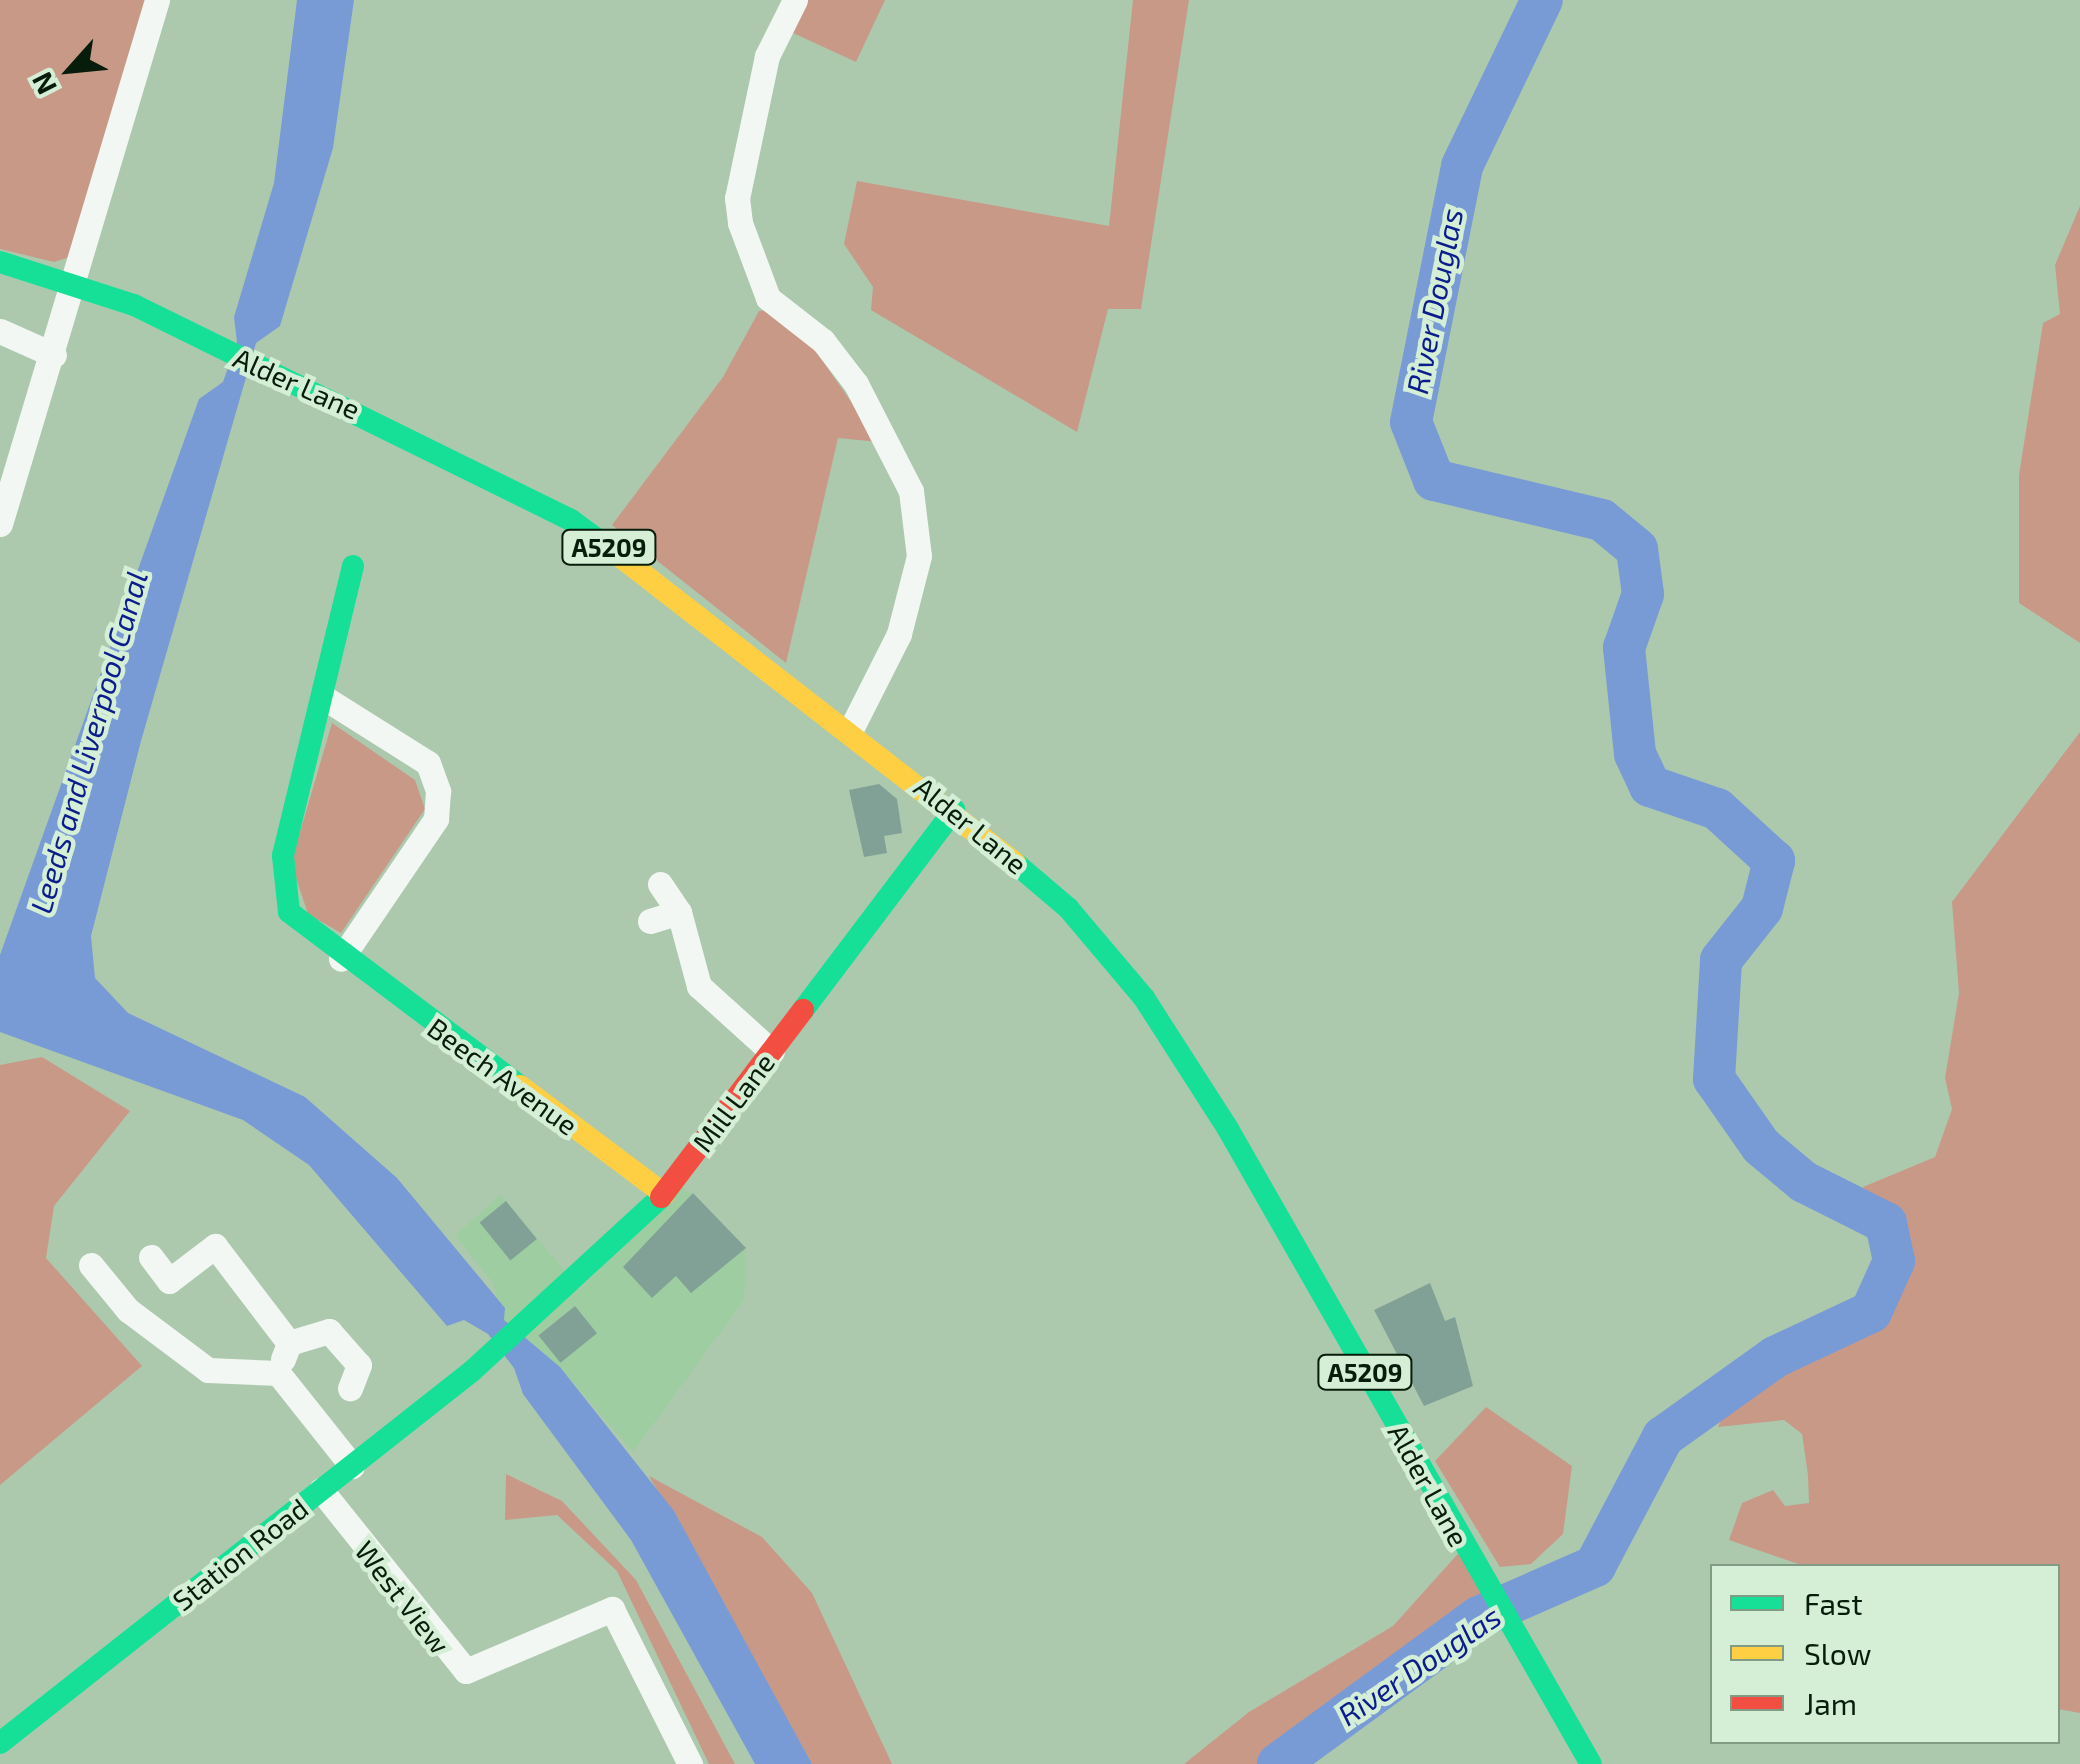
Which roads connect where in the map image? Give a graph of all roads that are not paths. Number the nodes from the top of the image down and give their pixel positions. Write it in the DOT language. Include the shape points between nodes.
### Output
graph roads {
  1 [pos="157,0"];
  2 [pos="795,0"];
  3 [pos="0,262"];
  4 [pos="79,282"];
  5 [pos="0,331"];
  6 [pos="54,355"];
  7 [pos="0,524"];
  8 [pos="352,566"];
  9 [pos="322,697"];
  10 [pos="851,729"];
  11 [pos="954,810"];
  12 [pos="660,884"];
  13 [pos="679,912"];
  14 [pos="650,921"];
  15 [pos="342,959"];
  16 [pos="772,1052"];
  17 [pos="664,1194"];
  18 [pos="150,1256"];
  19 [pos="91,1266"];
  20 [pos="289,1343"];
  21 [pos="480,1364"];
  22 [pos="278,1373"];
  23 [pos="350,1388"];
  24 [pos="352,1466"];
  25 [pos="321,1490"];
  26 [pos="0,1743"];
  27 [pos="0,1755"];
  28 [pos="3,1764"];
  29 [pos="690,1764"];
  30 [pos="1591,1764"];
  1 -- 4 [label="street"];
  2 -- 10 [label="street" via="767,56 737,198 740,223 768,298 823,341 856,384 911,491 919,556 899,634"];
  3 -- 4 [label="main road, Alder Lane / A5209"];
  4 -- 6 [label="street"];
  4 -- 10 [label="main road, Alder Lane / A5209" via="571,520"];
  5 -- 6 [label="street"];
  6 -- 7 [label="street"];
  8 -- 9 [label="main road, Beech Avenue"];
  9 -- 15 [label="main road, Beech Avenue" via="280,886 289,912"];
  9 -- 15 [label="street" via="428,763 438,791 436,819"];
  10 -- 11 [label="main road, Alder Lane / A5209"];
  11 -- 16 [label="main road, Mill Lane"];
  11 -- 30 [label="main road, Alder Lane / A5209" via="1068,908 1171,1036"];
  12 -- 13 [label="street"];
  13 -- 14 [label="street"];
  13 -- 16 [label="street" via="699,986"];
  15 -- 17 [label="main road, Beech Avenue"];
  16 -- 17 [label="main road, Mill Lane"];
  17 -- 21 [label="main road, Mill Lane"];
  18 -- 20 [label="street" via="169,1281 216,1246"];
  19 -- 22 [label="street" via="128,1310 208,1370"];
  20 -- 22 [label="street"];
  20 -- 23 [label="street" via="328,1331 358,1365"];
  21 -- 24 [label="main road, Station Road"];
  22 -- 24 [label="street"];
  24 -- 25 [label="main road, Station Road"];
  25 -- 26 [label="main road, Station Road"];
  25 -- 29 [label="street, West View" via="466,1671 612,1608"];
  27 -- 28 [label="street"];
}
